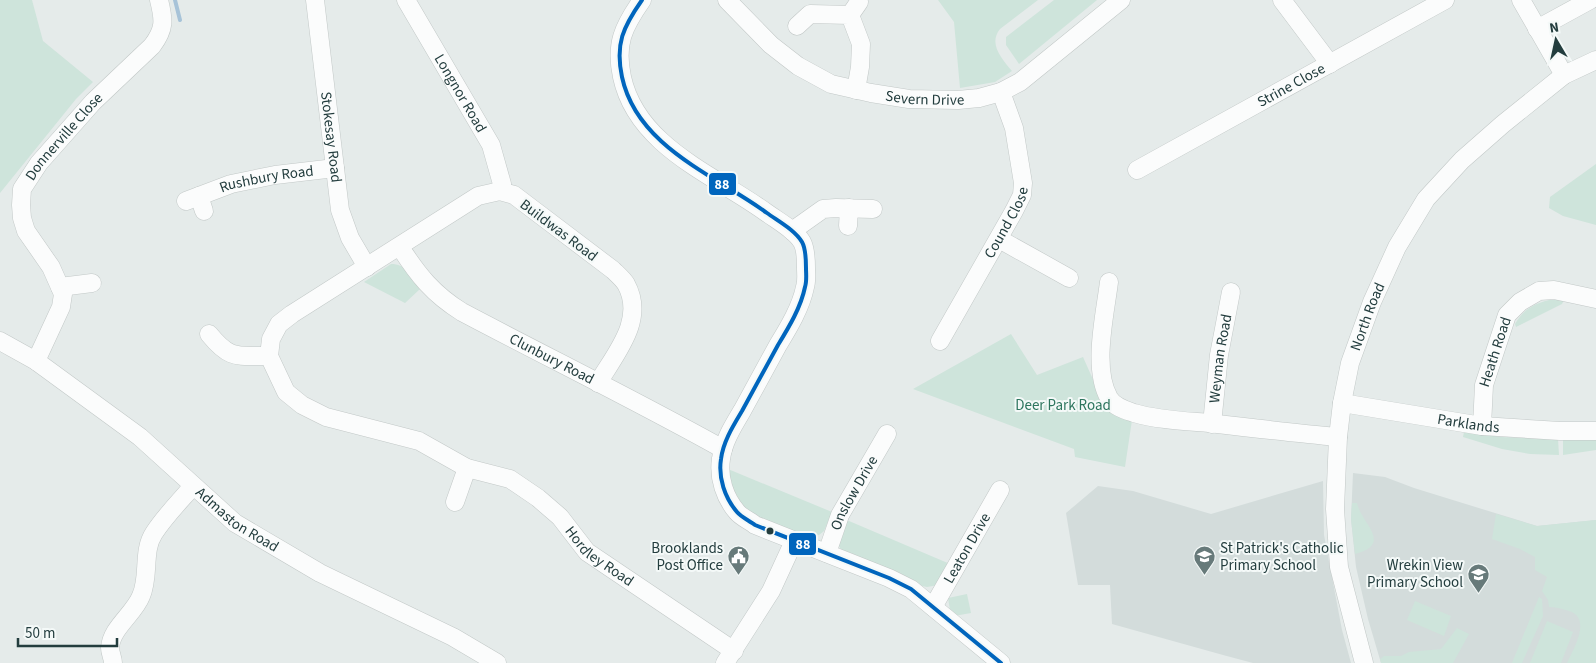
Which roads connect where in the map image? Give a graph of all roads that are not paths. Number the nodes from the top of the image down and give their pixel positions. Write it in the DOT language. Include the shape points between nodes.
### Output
graph roads {
  1 [pos="158,0"];
  2 [pos="315,0"];
  3 [pos="406,0"];
  4 [pos="642,0"];
  5 [pos="727,0"];
  6 [pos="1121,0"];
  7 [pos="1282,0"];
  8 [pos="1445,0"];
  9 [pos="1521,0"];
  10 [pos="1590,0"];
  11 [pos="797,26"];
  12 [pos="1537,29"];
  13 [pos="1596,60"];
  14 [pos="1330,64"];
  15 [pos="1564,75"];
  16 [pos="856,90"];
  17 [pos="1001,92"];
  18 [pos="335,168"];
  19 [pos="1136,170"];
  20 [pos="500,191"];
  21 [pos="196,203"];
  22 [pos="873,209"];
  23 [pos="792,231"];
  24 [pos="999,239"];
  25 [pos="400,246"];
  26 [pos="367,267"];
  27 [pos="1069,278"];
  28 [pos="1109,282"];
  29 [pos="92,283"];
  30 [pos="60,287"];
  31 [pos="1231,292"];
  32 [pos="1596,299"];
  33 [pos="209,334"];
  34 [pos="0,340"];
  35 [pos="940,341"];
  36 [pos="269,356"];
  37 [pos="36,361"];
  38 [pos="598,383"];
  39 [pos="1342,403"];
  40 [pos="1212,424"];
  41 [pos="1482,426"];
  42 [pos="1596,431"];
  43 [pos="887,434"];
  44 [pos="1338,437"];
  45 [pos="723,449"];
  46 [pos="467,468"];
  47 [pos="193,486"];
  48 [pos="1000,490"];
  49 [pos="455,502"];
  50 [pos="794,541"];
  51 [pos="828,553"];
  52 [pos="933,607"];
  53 [pos="729,657"];
  54 [pos="114,663"];
  55 [pos="497,663"];
  56 [pos="1001,663"];
  57 [pos="1364,663"];
  1 -- 30 [label="street, Donnerville Close" via="162,28 158,38 93,102 39,163 22,189 22,218 26,231 51,267"];
  2 -- 18 [label="street, Stokesay Road"];
  3 -- 20 [label="street, Longnor Road" via="491,145 502,184"];
  4 -- 23 [label="street" via="620,39 624,88 634,109 650,132 679,156"];
  5 -- 16 [label="street, Severn Drive" via="771,45 798,66 831,84"];
  6 -- 17 [label="street, Severn Drive" via="1032,74"];
  7 -- 14 [label="street"];
  8 -- 14 [label="street, Strine Close"];
  9 -- 12 [label="street"];
  10 -- 12 [label="street"];
  11 -- 16 [label="street" via="810,14 854,9 861,44"];
  12 -- 15 [label="street"];
  13 -- 15 [label="street, North Road"];
  14 -- 19 [label="street, Strine Close"];
  15 -- 39 [label="street, North Road" via="1462,160 1426,199 1397,247 1372,302 1350,363"];
  16 -- 17 [label="street, Severn Drive" via="909,100 979,98"];
  17 -- 24 [label="street, Cound Close" via="1014,128 1023,183 1022,195"];
  18 -- 21 [label="street, Rushbury Road" via="231,184"];
  18 -- 26 [label="street, Stokesay Road" via="340,210 350,238"];
  20 -- 25 [label="street" via="478,196"];
  20 -- 38 [label="street, Buildwas Road" via="514,195 613,270 626,284 633,315 629,331"];
  22 -- 23 [label="street" via="848,217 823,210"];
  23 -- 45 [label="street" via="802,242 806,258 806,286 793,319"];
  24 -- 27 [label="street"];
  24 -- 35 [label="street, Cound Close"];
  25 -- 26 [label="street"];
  25 -- 38 [label="street, Clunbury Road" via="431,289 443,300"];
  26 -- 36 [label="street" via="279,324"];
  28 -- 40 [label="street" via="1101,369 1110,400 1119,408 1136,414"];
  29 -- 30 [label="street"];
  30 -- 37 [label="street, Donnerville Close" via="63,294 61,307"];
  31 -- 40 [label="street, Weyman Road" via="1219,355"];
  32 -- 41 [label="street, Heath Road" via="1554,290 1538,291 1507,315 1484,385"];
  33 -- 36 [label="street" via="232,355"];
  34 -- 37 [label="street, Admaston Road"];
  36 -- 46 [label="street, Hordley Road" via="286,392 302,405 326,417 419,441"];
  37 -- 47 [label="street, Admaston Road" via="140,437"];
  38 -- 45 [label="street, Clunbury Road"];
  39 -- 41 [label="street, Parklands"];
  39 -- 44 [label="street, North Road"];
  40 -- 44 [label="street"];
  41 -- 42 [label="street, Parklands" via="1560,432"];
  43 -- 51 [label="street, Onslow Drive" via="840,515"];
  44 -- 57 [label="street, North Road" via="1335,515 1339,567"];
  45 -- 50 [label="street" via="720,466 722,485 737,513"];
  46 -- 49 [label="street"];
  46 -- 53 [label="street, Hordley Road" via="510,479 538,498 560,517 587,552"];
  47 -- 54 [label="street" via="153,533 142,595 115,632 110,648"];
  47 -- 55 [label="street, Admaston Road" via="235,523 320,573 453,637"];
  48 -- 52 [label="street, Leaton Drive"];
  50 -- 51 [label="street"];
  50 -- 53 [label="street" via="771,591"];
  51 -- 52 [label="street" via="911,589"];
  52 -- 56 [label="street"];
}
